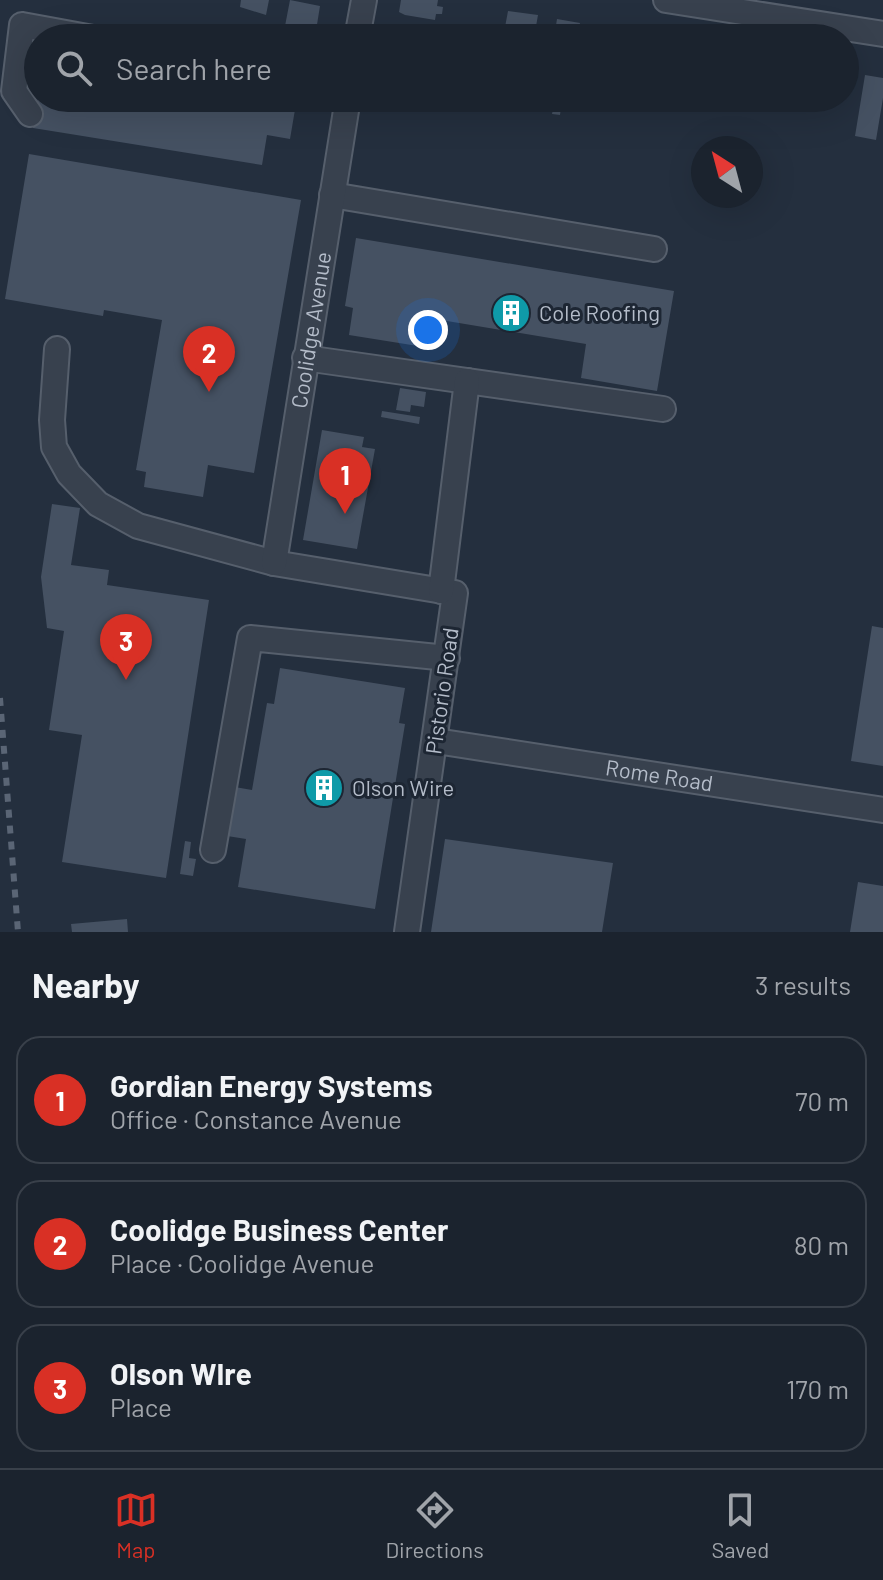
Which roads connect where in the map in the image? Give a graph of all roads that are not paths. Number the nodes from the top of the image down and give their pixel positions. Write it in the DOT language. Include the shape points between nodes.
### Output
graph roads {
  1 [pos="364,0"];
  2 [pos="666,0"];
  3 [pos="360,24"];
  4 [pos="819,24"];
  5 [pos="24,25"];
  6 [pos="859,30"];
  7 [pos="883,34"];
  8 [pos="24,105"];
  9 [pos="346,112"];
  10 [pos="332,195"];
  11 [pos="654,249"];
  12 [pos="57,349"];
  13 [pos="305,358"];
  14 [pos="467,381"];
  15 [pos="663,409"];
  16 [pos="274,563"];
  17 [pos="448,592"];
  18 [pos="447,658"];
  19 [pos="436,741"];
  20 [pos="883,810"];
  21 [pos="213,850"];
  22 [pos="407,932"];
  1 -- 3 [label="street"];
  2 -- 4 [label="street"];
  5 -- 8 [label="street" via="14,91"];
  6 -- 7 [label="street"];
  9 -- 10 [label="street, Coolidge Avenue"];
  10 -- 11 [label="street"];
  10 -- 13 [label="street, Coolidge Avenue"];
  12 -- 16 [label="street" via="54,447 69,474 98,504 138,526"];
  13 -- 14 [label="street"];
  13 -- 16 [label="street, Coolidge Avenue"];
  14 -- 15 [label="street"];
  14 -- 17 [label="street, Pistorio Road"];
  16 -- 17 [label="street"];
  17 -- 18 [label="street, Pistorio Road"];
  18 -- 19 [label="street, Pistorio Road"];
  18 -- 21 [label="street" via="250,638"];
  19 -- 20 [label="street, Rome Road"];
  19 -- 22 [label="street, Pistorio Road"];
}
